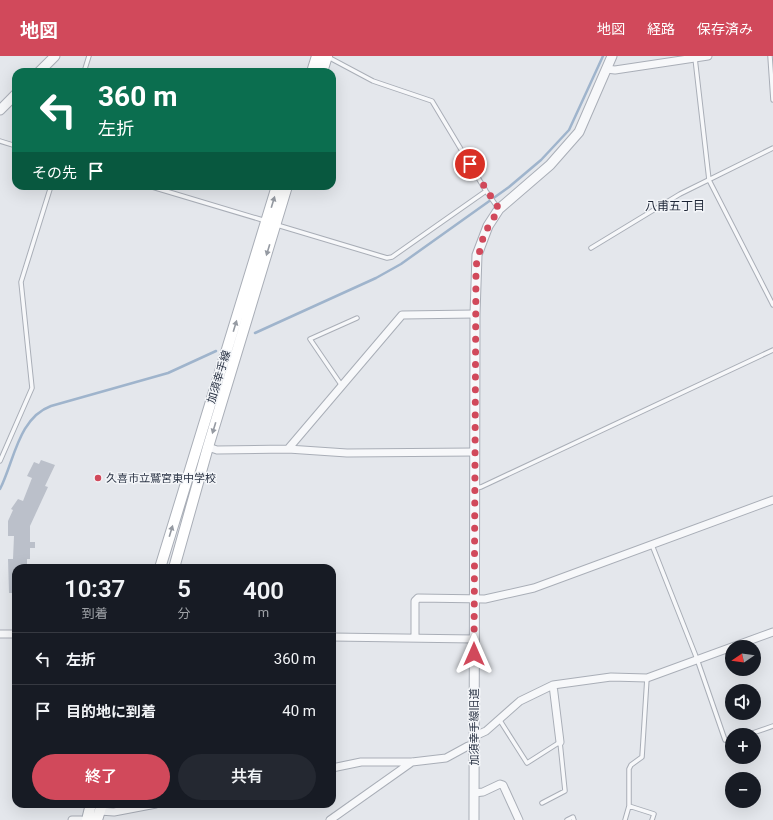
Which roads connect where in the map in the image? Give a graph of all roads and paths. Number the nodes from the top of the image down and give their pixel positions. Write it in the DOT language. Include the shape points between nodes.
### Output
graph roads {
  1 [pos="55,56"];
  2 [pos="88,56"];
  3 [pos="323,56"];
  4 [pos="612,56"];
  5 [pos="708,56"];
  6 [pos="770,56"];
  7 [pos="695,58"];
  8 [pos="43,68"];
  9 [pos="85,68"];
  10 [pos="315,68"];
  11 [pos="322,68"];
  12 [pos="606,70"];
  13 [pos="12,98"];
  14 [pos="773,100"];
  15 [pos="0,110"];
  16 [pos="0,141"];
  17 [pos="12,145"];
  18 [pos="773,148"];
  19 [pos="709,180"];
  20 [pos="50,190"];
  21 [pos="162,190"];
  22 [pos="276,190"];
  23 [pos="285,190"];
  24 [pos="486,191"];
  25 [pos="497,207"];
  26 [pos="271,223"];
  27 [pos="591,248"];
  28 [pos="773,305"];
  29 [pos="475,314"];
  30 [pos="357,318"];
  31 [pos="773,350"];
  32 [pos="343,387"];
  33 [pos="0,447"];
  34 [pos="208,447"];
  35 [pos="5,449"];
  36 [pos="288,449"];
  37 [pos="475,452"];
  38 [pos="0,461"];
  39 [pos="474,488"];
  40 [pos="773,500"];
  41 [pos="652,545"];
  42 [pos="161,564"];
  43 [pos="175,564"];
  44 [pos="474,598"];
  45 [pos="773,632"];
  46 [pos="0,634"];
  47 [pos="12,634"];
  48 [pos="336,637"];
  49 [pos="415,638"];
  50 [pos="474,639"];
  51 [pos="697,660"];
  52 [pos="647,678"];
  53 [pos="553,684"];
  54 [pos="499,719"];
  55 [pos="773,726"];
  56 [pos="761,730"];
  57 [pos="475,740"];
  58 [pos="725,740"];
  59 [pos="560,742"];
  60 [pos="412,762"];
  61 [pos="336,767"];
  62 [pos="474,793"];
  63 [pos="542,804"];
  64 [pos="629,806"];
  65 [pos="90,808"];
  66 [pos="135,808"];
  67 [pos="99,812"];
  68 [pos="72,820"];
  69 [pos="81,820"];
  70 [pos="87,820"];
  71 [pos="330,820"];
  72 [pos="474,820"];
  73 [pos="519,820"];
  74 [pos="567,820"];
  75 [pos="574,820"];
  76 [pos="624,820"];
  77 [pos="652,820"];
  1 -- 8 [label="street"];
  2 -- 9 [label="lane"];
  3 -- 10 [label="main road"];
  3 -- 11 [label="main road"];
  3 -- 24 [label="lane" via="373,81 432,101"];
  4 -- 12 [label="street, 加須幸手線旧道"];
  5 -- 7 [label="street"];
  6 -- 14 [label="lane"];
  7 -- 12 [label="street"];
  7 -- 19 [label="lane"];
  12 -- 25 [label="street, 加須幸手線旧道" via="579,132 550,165"];
  13 -- 15 [label="street"];
  16 -- 17 [label="lane"];
  18 -- 19 [label="lane"];
  19 -- 27 [label="lane" via="680,194"];
  19 -- 28 [label="lane"];
  20 -- 35 [label="lane" via="21,282 32,388"];
  21 -- 26 [label="lane"];
  26 -- 22 [label="main road, 加須幸手線, one-way"];
  23 -- 26 [label="main road, 加須幸手線"];
  24 -- 25 [label="lane"];
  24 -- 26 [label="lane" via="387,258"];
  25 -- 29 [label="street, 加須幸手線旧道" via="477,255"];
  26 -- 34 [label="main road, 加須幸手線, one-way"];
  42 -- 26 [label="main road, 加須幸手線, one-way"];
  29 -- 32 [label="street" via="402,315"];
  29 -- 37 [label="street, 加須幸手線旧道"];
  30 -- 32 [label="lane" via="310,339"];
  31 -- 39 [label="lane" via="481,488"];
  32 -- 36 [label="street"];
  33 -- 35 [label="lane"];
  34 -- 36 [label="street" via="217,450"];
  34 -- 43 [label="main road, 加須幸手線"];
  35 -- 38 [label="lane"];
  36 -- 37 [label="street" via="347,453"];
  37 -- 39 [label="street, 加須幸手線旧道"];
  39 -- 44 [label="street, 加須幸手線旧道"];
  40 -- 41 [label="street"];
  41 -- 44 [label="street" via="534,588 486,599"];
  41 -- 51 [label="lane"];
  44 -- 49 [label="street" via="418,598 415,602"];
  44 -- 50 [label="street, 加須幸手線旧道"];
  45 -- 51 [label="street"];
  46 -- 47 [label="street"];
  48 -- 49 [label="street"];
  49 -- 50 [label="street"];
  50 -- 57 [label="street, 加須幸手線旧道"];
  51 -- 52 [label="street"];
  51 -- 58 [label="lane"];
  52 -- 53 [label="street" via="611,677"];
  52 -- 64 [label="lane" via="642,757 629,769"];
  53 -- 54 [label="street" via="520,701"];
  53 -- 59 [label="street"];
  54 -- 57 [label="street"];
  54 -- 59 [label="lane" via="527,763"];
  55 -- 56 [label="lane"];
  57 -- 60 [label="street" via="446,758"];
  57 -- 62 [label="street, 加須幸手線旧道"];
  59 -- 63 [label="lane" via="565,790"];
  60 -- 61 [label="street" via="361,762"];
  60 -- 71 [label="street"];
  62 -- 72 [label="street, 加須幸手線旧道"];
  62 -- 73 [label="street" via="503,785"];
  64 -- 76 [label="lane"];
  64 -- 77 [label="lane" via="654,814"];
  65 -- 70 [label="main road"];
  66 -- 67 [label="street"];
  68 -- 69 [label="street"];
  74 -- 75 [label="lane" via="573,817"];
}
